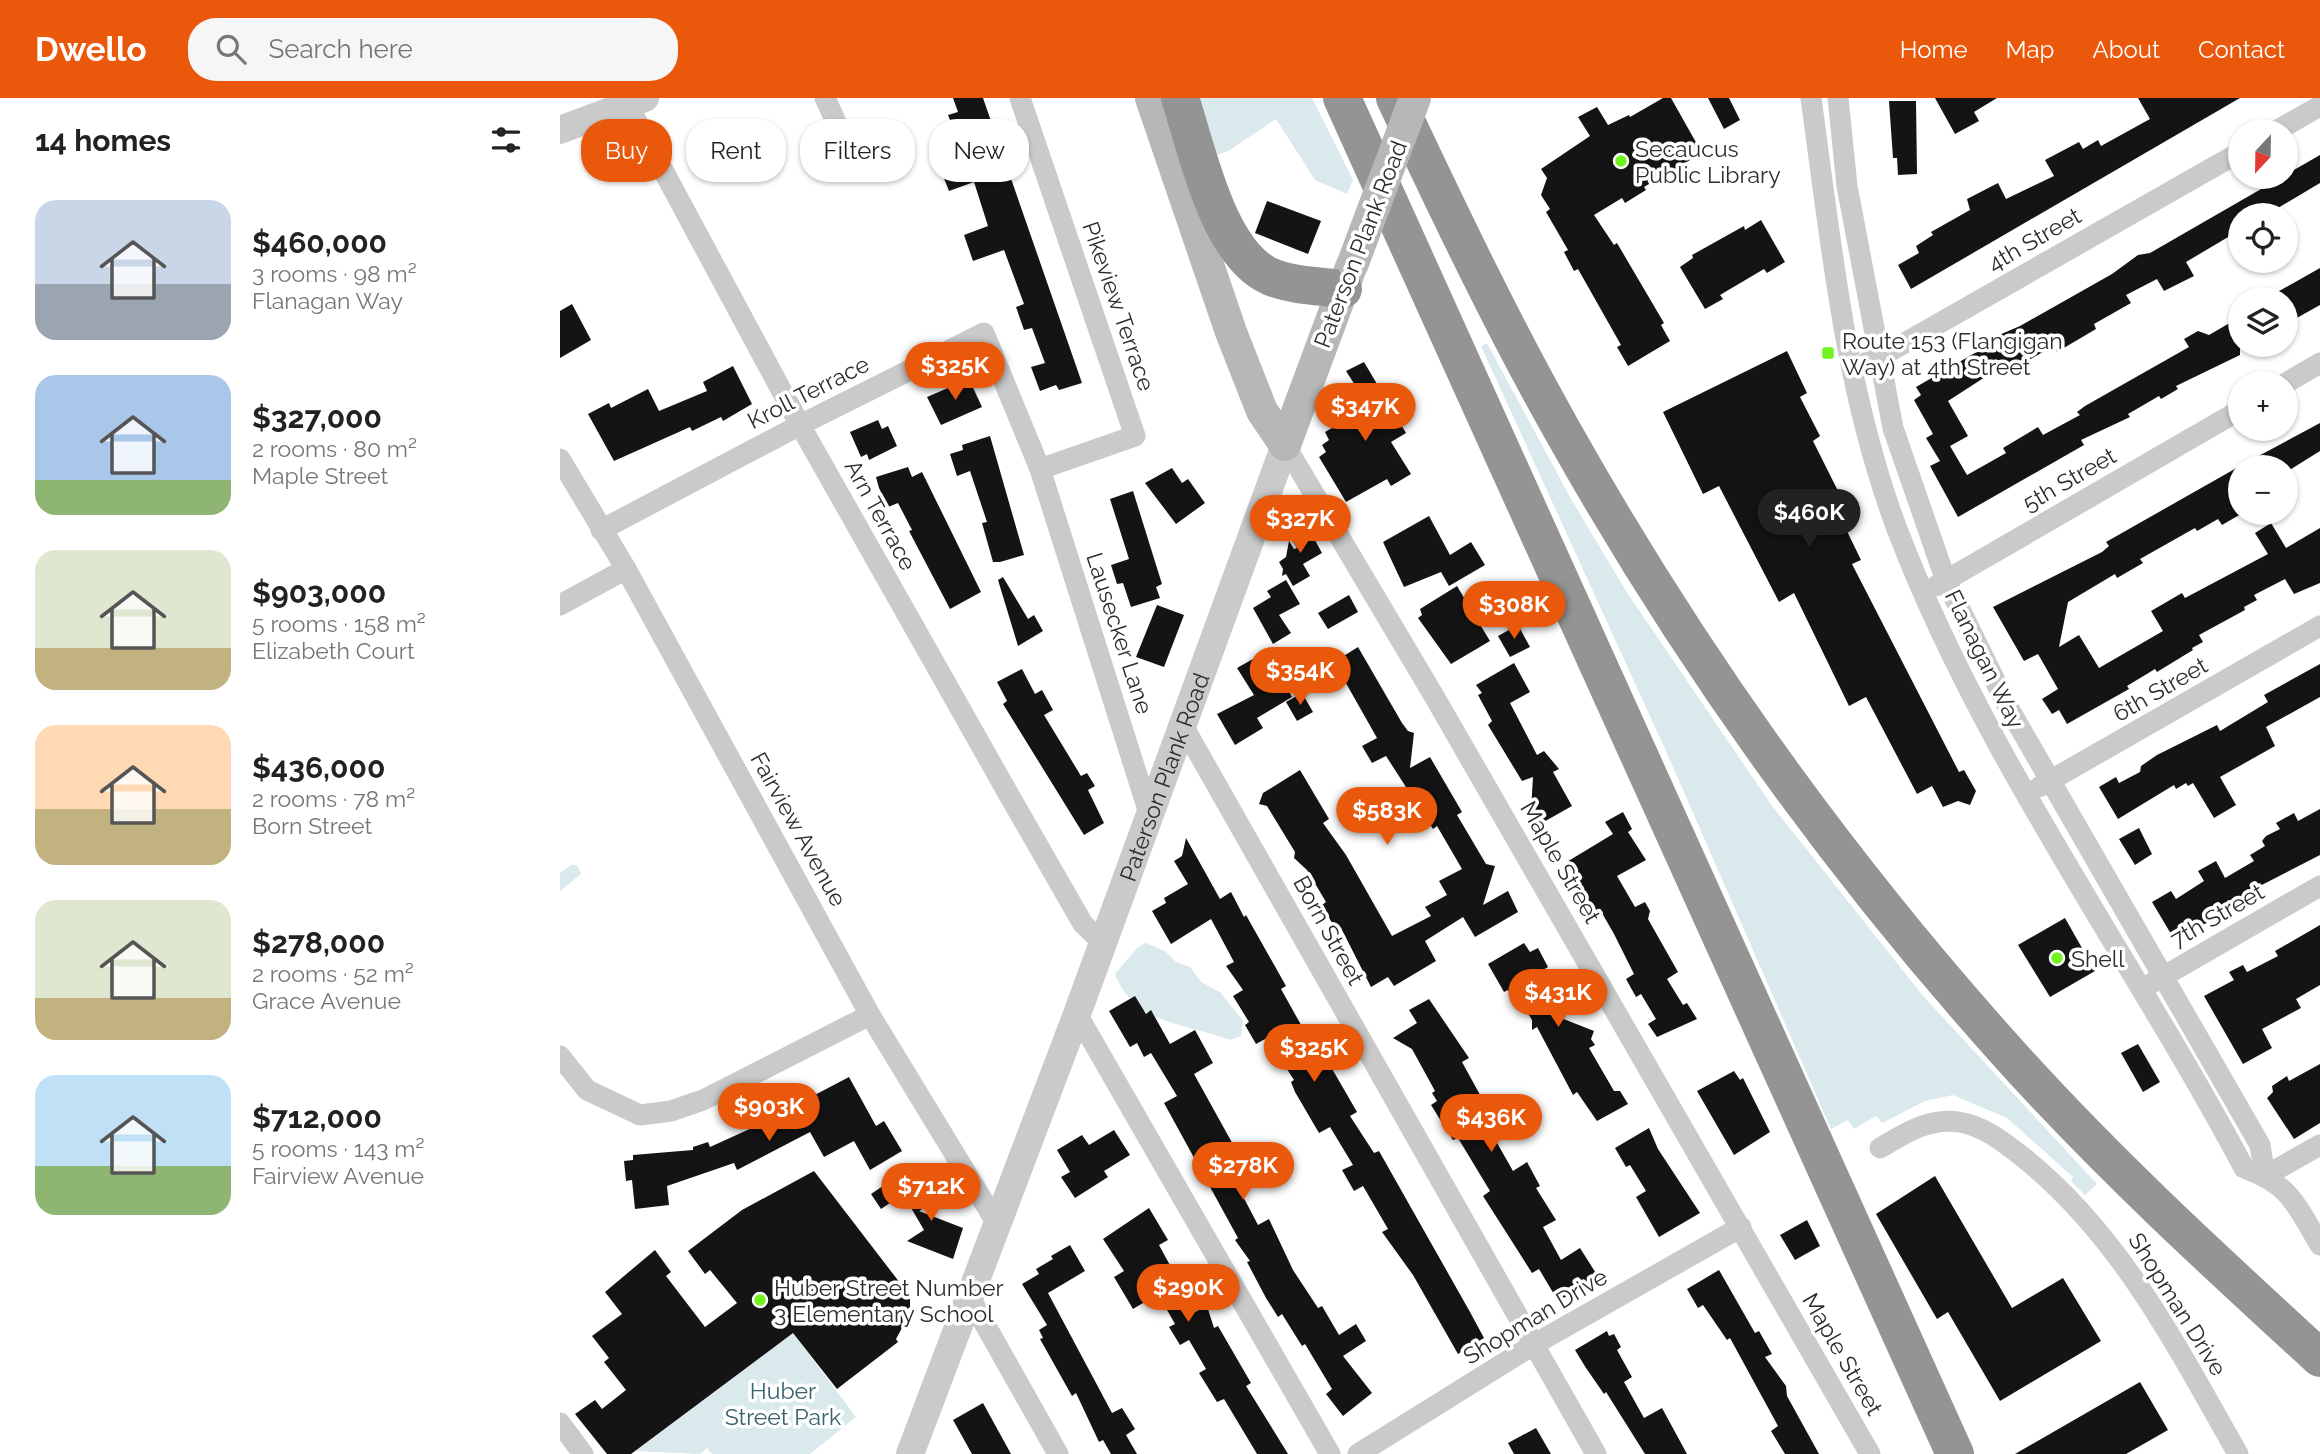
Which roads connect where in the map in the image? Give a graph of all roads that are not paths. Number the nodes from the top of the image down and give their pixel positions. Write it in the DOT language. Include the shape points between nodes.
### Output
graph roads {
  1 [pos="825,98"];
  2 [pos="1020,98"];
  3 [pos="1151,98"];
  4 [pos="1180,98"];
  5 [pos="1325,98"];
  6 [pos="1342,98"];
  7 [pos="1395,98"];
  8 [pos="1415,98"];
  9 [pos="1841,99"];
  10 [pos="636,101"];
  11 [pos="1812,103"];
  12 [pos="2320,106"];
  13 [pos="835,119"];
  14 [pos="2297,119"];
  15 [pos="560,130"];
  16 [pos="2228,159"];
  17 [pos="1407,247"];
  18 [pos="1348,276"];
  19 [pos="1880,357"];
  20 [pos="1850,362"];
  21 [pos="2320,363"];
  22 [pos="2298,376"];
  23 [pos="2228,417"];
  24 [pos="800,425"];
  25 [pos="1285,445"];
  26 [pos="560,459"];
  27 [pos="1040,469"];
  28 [pos="1907,474"];
  29 [pos="1882,483"];
  30 [pos="601,530"];
  31 [pos="626,569"];
  32 [pos="1946,581"];
  33 [pos="1924,593"];
  34 [pos="560,605"];
  35 [pos="2320,626"];
  36 [pos="1992,675"];
  37 [pos="1968,688"];
  38 [pos="1182,724"];
  39 [pos="2052,782"];
  40 [pos="2024,794"];
  41 [pos="1149,813"];
  42 [pos="2107,878"];
  43 [pos="2320,886"];
  44 [pos="2082,891"];
  45 [pos="1102,942"];
  46 [pos="2164,977"];
  47 [pos="2141,990"];
  48 [pos="1077,1014"];
  49 [pos="870,1015"];
  50 [pos="560,1056"];
  51 [pos="2320,1145"];
  52 [pos="1880,1148"];
  53 [pos="2265,1176"];
  54 [pos="996,1222"];
  55 [pos="1741,1227"];
  56 [pos="2320,1245"];
  57 [pos="969,1296"];
  58 [pos="1533,1345"];
  59 [pos="2320,1358"];
  60 [pos="560,1423"];
  61 [pos="583,1454"];
  62 [pos="910,1454"];
  63 [pos="1058,1454"];
  64 [pos="1330,1454"];
  65 [pos="1358,1454"];
  66 [pos="1596,1454"];
  67 [pos="1870,1454"];
  68 [pos="1955,1454"];
  69 [pos="2238,1454"];
  1 -- 13 [label="street"];
  2 -- 27 [label="street, Pikeview Terrace" via="1135,436"];
  3 -- 25 [label="main road" via="1262,411"];
  4 -- 18 [label="highway" via="1219,214 1243,256 1281,281"];
  5 -- 17 [label="highway"];
  6 -- 17 [label="highway"];
  7 -- 59 [label="highway" via="1516,345 1611,515 1730,698 1814,816 1937,971 2031,1078 2158,1208"];
  8 -- 18 [label="main road, Paterson Plank Road, bridge"];
  9 -- 11 [label="street"];
  9 -- 19 [label="street, Flanagan Way" via="1847,186"];
  10 -- 15 [label="street"];
  10 -- 24 [label="street, Arn Terrace"];
  11 -- 20 [label="street, Flanagan Way"];
  12 -- 14 [label="street"];
  16 -- 19 [label="street, 4th Street"];
  17 -- 68 [label="highway"];
  18 -- 25 [label="main road, Paterson Plank Road"];
  19 -- 20 [label="street, 4th Street"];
  19 -- 28 [label="street, Flanagan Way"];
  20 -- 29 [label="street, Flanagan Way"];
  21 -- 22 [label="street"];
  23 -- 32 [label="street, 5th Street"];
  24 -- 27 [label="street, Kroll Terrace" via="984,333"];
  24 -- 30 [label="street, Kroll Terrace"];
  24 -- 45 [label="street, Arn Terrace" via="1083,924"];
  25 -- 38 [label="street, Paterson Plank Road"];
  25 -- 55 [label="street, Maple Street"];
  26 -- 30 [label="street, Fairview Avenue"];
  27 -- 41 [label="street, Lausecker Lane"];
  28 -- 29 [label="street"];
  28 -- 32 [label="street, Flanagan Way"];
  29 -- 33 [label="street, Flanagan Way"];
  30 -- 31 [label="street, Fairview Avenue"];
  31 -- 34 [label="street"];
  31 -- 49 [label="street, Fairview Avenue"];
  32 -- 33 [label="street, 5th Street"];
  32 -- 36 [label="street, Flanagan Way"];
  33 -- 37 [label="street, Flanagan Way"];
  35 -- 39 [label="street, 6th Street"];
  36 -- 37 [label="street"];
  36 -- 39 [label="street, Flanagan Way"];
  37 -- 40 [label="street, Flanagan Way"];
  38 -- 41 [label="street, Paterson Plank Road"];
  38 -- 58 [label="street, Born Street"];
  39 -- 40 [label="street, 6th Street"];
  39 -- 42 [label="street, Flanagan Way"];
  40 -- 44 [label="street, Flanagan Way"];
  41 -- 45 [label="street, Paterson Plank Road"];
  42 -- 44 [label="street"];
  42 -- 46 [label="street, Flanagan Way"];
  43 -- 46 [label="street, 7th Street"];
  44 -- 47 [label="street, Flanagan Way"];
  45 -- 48 [label="street, Paterson Plank Road"];
  46 -- 47 [label="street, 7th Street"];
  46 -- 53 [label="street, Flanagan Way" via="2260,1145"];
  47 -- 53 [label="street, Flanagan Way" via="2244,1168"];
  48 -- 54 [label="street, Paterson Plank Road"];
  48 -- 64 [label="street"];
  49 -- 50 [label="street" via="704,1100 671,1111 640,1115 587,1090"];
  49 -- 54 [label="street, Fairview Avenue"];
  51 -- 53 [label="street"];
  52 -- 69 [label="street, Shopman Drive" via="1921,1126 1959,1122 1987,1132 2032,1166 2082,1213 2134,1276"];
  53 -- 56 [label="street, Flanagan Way" via="2291,1196"];
  54 -- 57 [label="street, Paterson Plank Road"];
  55 -- 58 [label="street, Shopman Drive"];
  55 -- 67 [label="street, Maple Street"];
  57 -- 62 [label="street, Paterson Plank Road"];
  57 -- 63 [label="street"];
  58 -- 65 [label="street, Shopman Drive"];
  58 -- 66 [label="street, Born Street"];
  60 -- 61 [label="street"];
}
